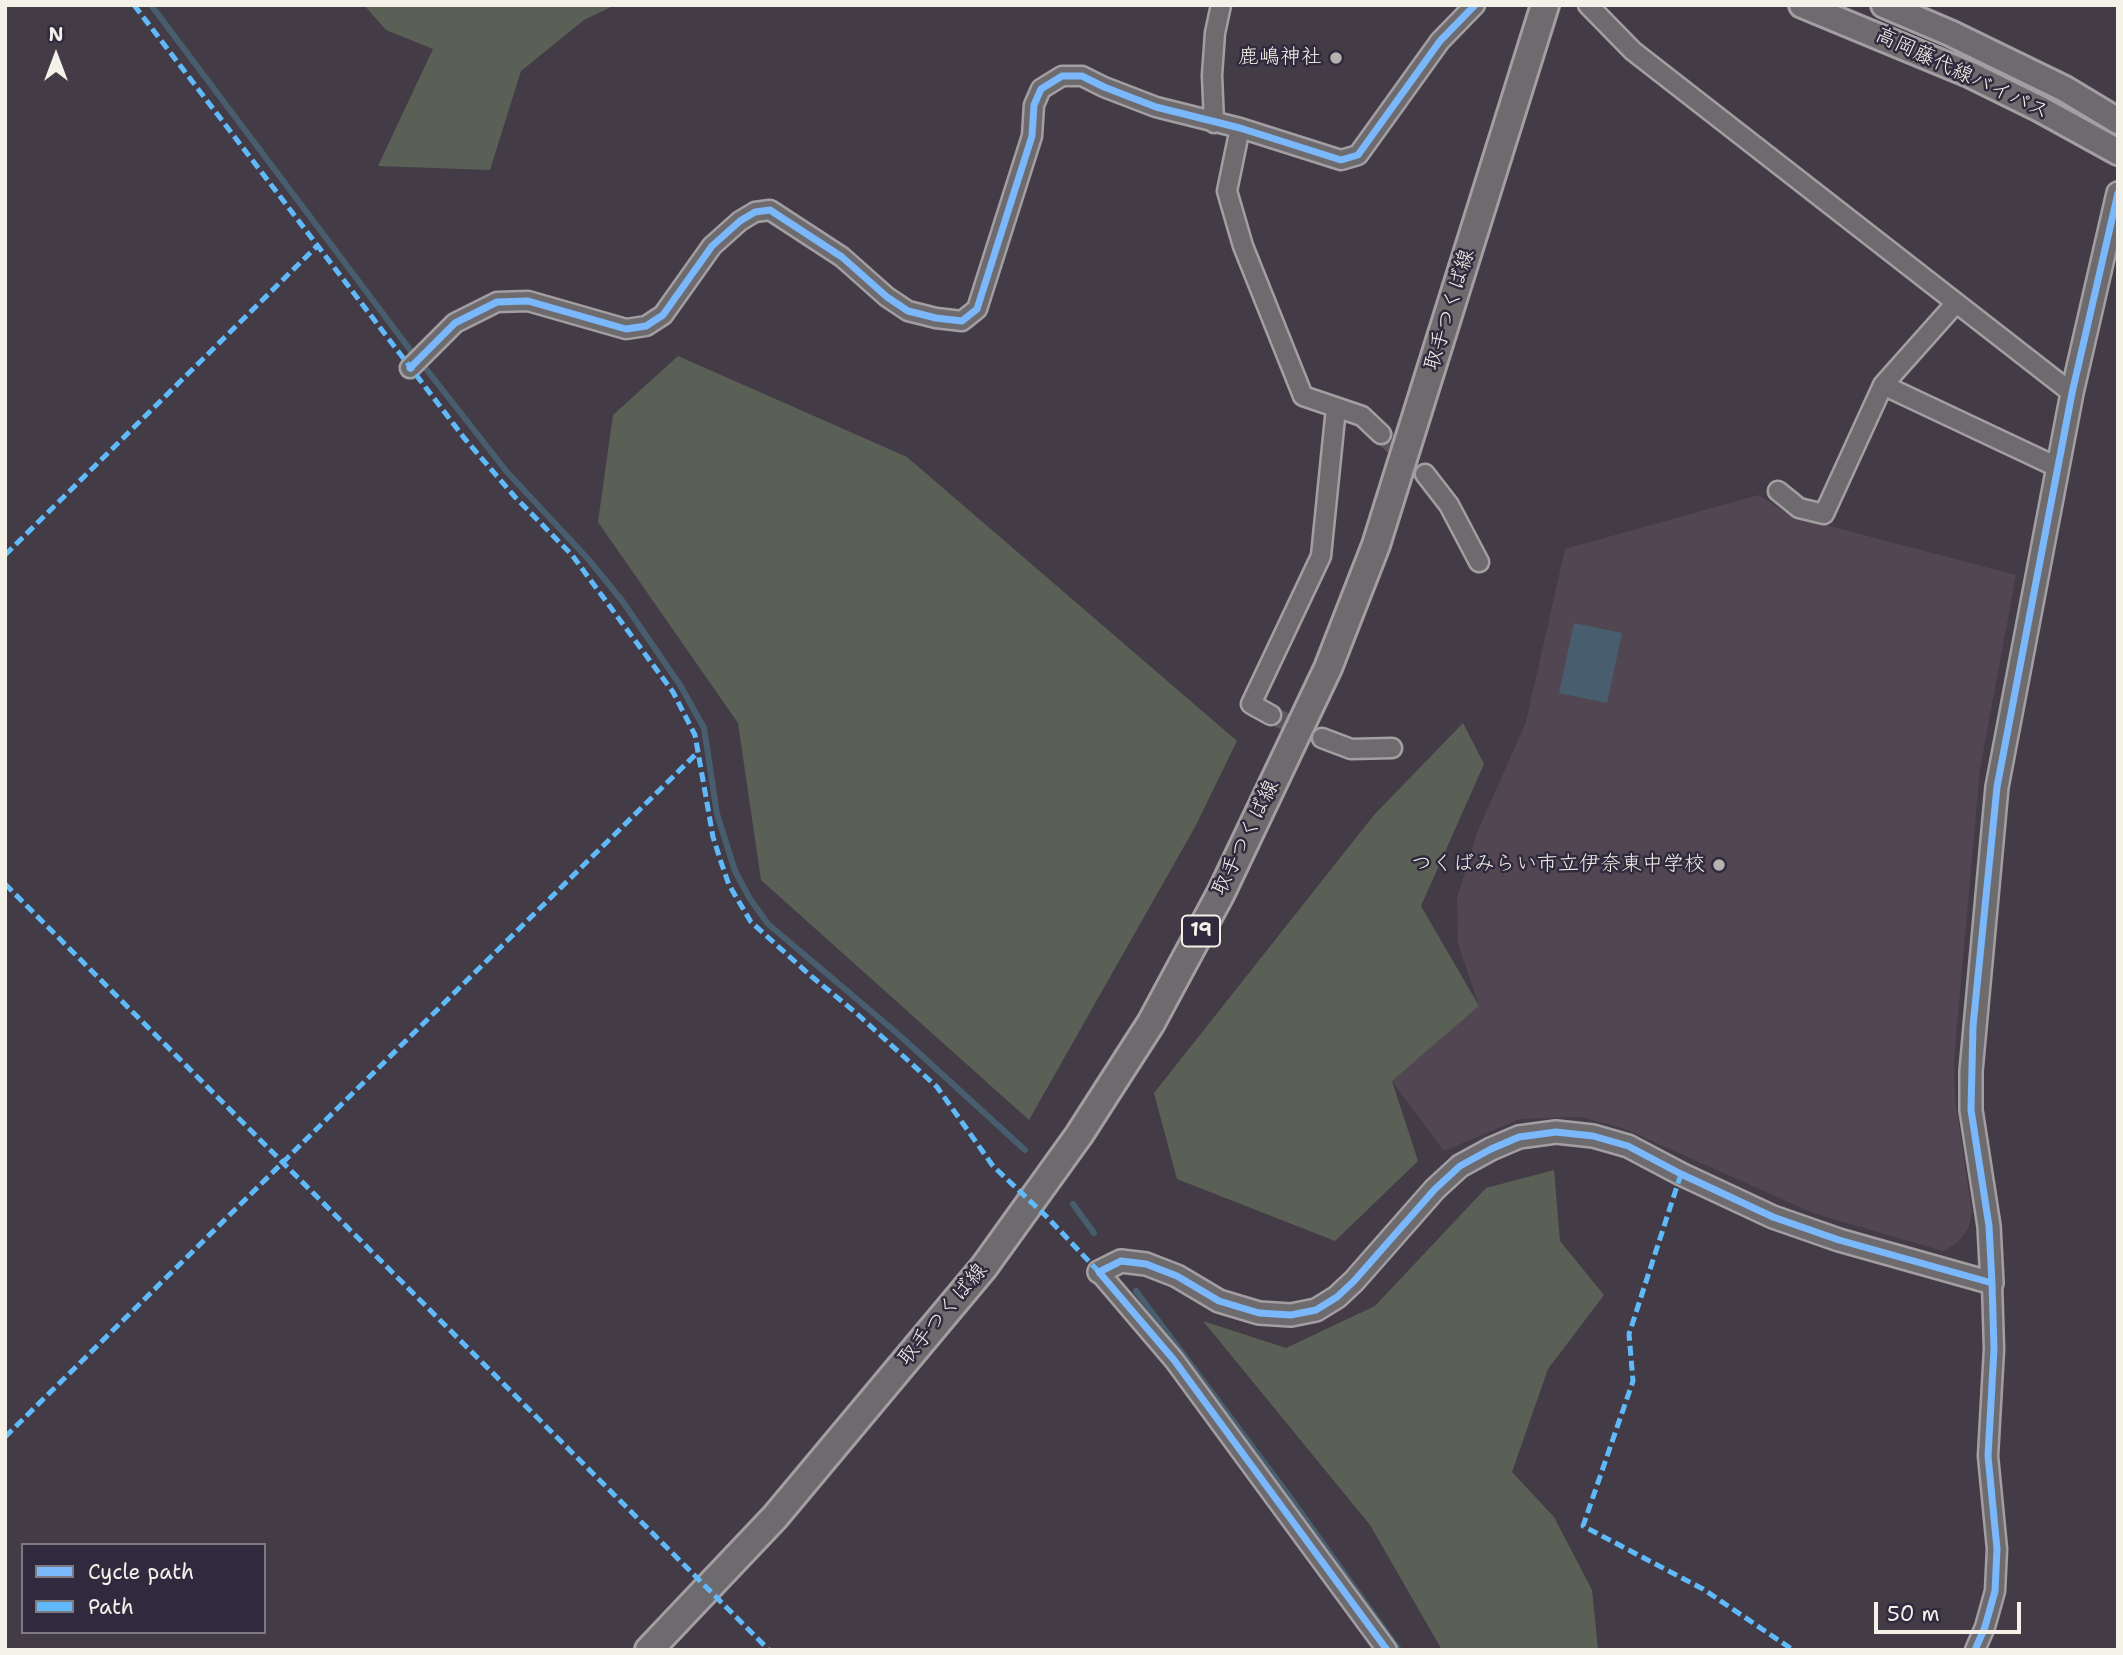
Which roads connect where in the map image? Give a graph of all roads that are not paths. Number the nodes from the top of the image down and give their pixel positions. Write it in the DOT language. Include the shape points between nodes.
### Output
graph roads {
  1 [pos="1221,5"];
  2 [pos="1475,5"];
  3 [pos="1545,5"];
  4 [pos="1588,5"];
  5 [pos="1802,5"];
  6 [pos="1884,5"];
  7 [pos="2118,121"];
  8 [pos="1214,123"];
  9 [pos="1240,128"];
  10 [pos="2118,152"];
  11 [pos="2118,192"];
  12 [pos="1956,303"];
  13 [pos="410,368"];
  14 [pos="1883,385"];
  15 [pos="2072,393"];
  16 [pos="1336,408"];
  17 [pos="1381,434"];
  18 [pos="2057,467"];
  19 [pos="1425,474"];
  20 [pos="1778,491"];
  21 [pos="1479,562"];
  22 [pos="1271,715"];
  23 [pos="1322,738"];
  24 [pos="1392,748"];
  25 [pos="1099,1272"];
  26 [pos="1992,1283"];
  27 [pos="649,1650"];
  28 [pos="1387,1650"];
  29 [pos="1975,1650"];
  1 -- 8 [label="street" via="1212,75"];
  2 -- 9 [label="street" via="1440,41 1358,155 1341,160"];
  3 -- 27 [label="main road, 取手つくば線 / 19" via="1376,545 1328,668 1221,893 1151,1023 1079,1135 984,1267 775,1517"];
  4 -- 12 [label="street" via="1633,51"];
  5 -- 10 [label="main road, 高岡藤代線バイパス" via="1971,75"];
  6 -- 7 [label="main road, 高岡藤代線バイパス" via="2053,83"];
  8 -- 9 [label="street"];
  8 -- 13 [label="street" via="1156,107 1082,76 1062,76 1041,89 1034,105 1032,136 977,309 962,321 908,311 842,257 770,210 740,221 712,246 663,315 646,326 626,329 528,301 497,302 455,323"];
  9 -- 16 [label="street" via="1227,191 1244,246 1303,396"];
  11 -- 15 [label="street"];
  12 -- 14 [label="street"];
  12 -- 15 [label="street"];
  14 -- 18 [label="street"];
  14 -- 20 [label="street" via="1824,514 1799,508"];
  15 -- 18 [label="street"];
  16 -- 17 [label="street" via="1362,416"];
  16 -- 22 [label="street" via="1321,556 1251,704"];
  18 -- 26 [label="street" via="1997,787 1973,1026 1971,1110 1989,1226"];
  19 -- 21 [label="street" via="1449,505"];
  23 -- 24 [label="street" via="1351,749"];
  25 -- 26 [label="street" via="1121,1261 1146,1264 1219,1301 1259,1313 1291,1315 1316,1310 1337,1297 1460,1166 1519,1137 1556,1132 1628,1146 1773,1217"];
  25 -- 28 [label="street" via="1174,1360"];
  26 -- 29 [label="street" via="1994,1349 1988,1456 1997,1549 1995,1591"];
}
